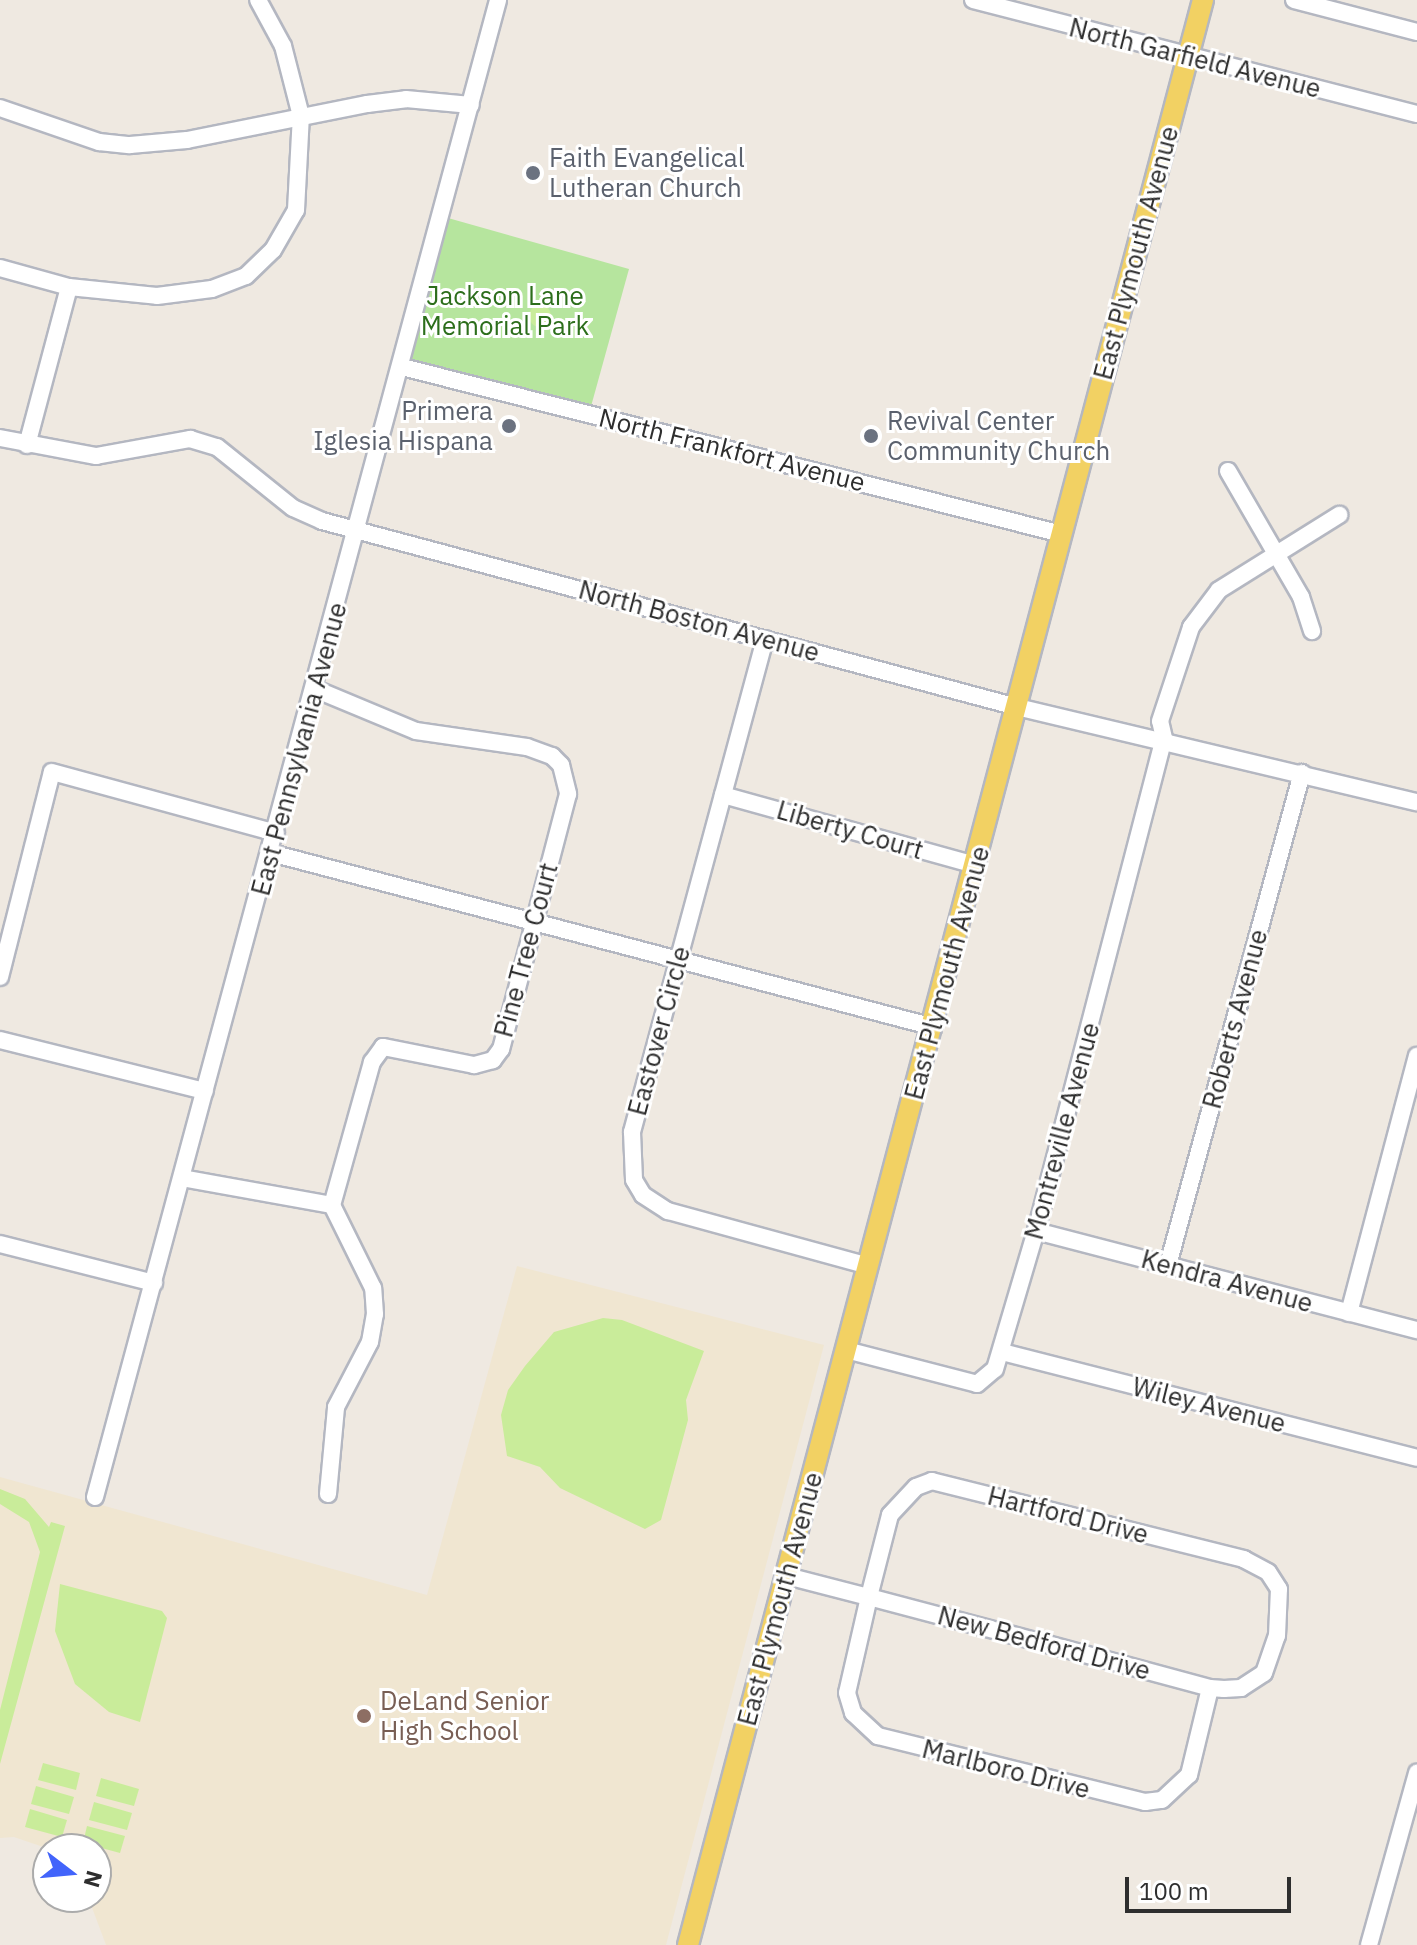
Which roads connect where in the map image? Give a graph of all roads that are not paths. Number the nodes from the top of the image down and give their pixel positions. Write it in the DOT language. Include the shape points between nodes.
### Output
graph roads {
  1 [pos="258,0"];
  2 [pos="498,0"];
  3 [pos="973,0"];
  4 [pos="1203,0"];
  5 [pos="1294,0"];
  6 [pos="1417,32"];
  7 [pos="1188,57"];
  8 [pos="471,105"];
  9 [pos="0,108"];
  10 [pos="1417,114"];
  11 [pos="301,116"];
  12 [pos="0,268"];
  13 [pos="69,287"];
  14 [pos="402,367"];
  15 [pos="0,438"];
  16 [pos="27,445"];
  17 [pos="1228,471"];
  18 [pos="1339,515"];
  19 [pos="359,530"];
  20 [pos="1062,534"];
  21 [pos="1277,555"];
  22 [pos="1312,631"];
  23 [pos="765,639"];
  24 [pos="315,689"];
  25 [pos="1017,707"];
  26 [pos="1164,738"];
  27 [pos="1302,773"];
  28 [pos="723,795"];
  29 [pos="1417,802"];
  30 [pos="276,833"];
  31 [pos="271,853"];
  32 [pos="976,865"];
  33 [pos="533,921"];
  34 [pos="679,958"];
  35 [pos="0,977"];
  36 [pos="934,1027"];
  37 [pos="0,1040"];
  38 [pos="1417,1056"];
  39 [pos="205,1091"];
  40 [pos="182,1178"];
  41 [pos="332,1205"];
  42 [pos="1036,1231"];
  43 [pos="0,1244"];
  44 [pos="866,1265"];
  45 [pos="1168,1265"];
  46 [pos="154,1283"];
  47 [pos="1349,1313"];
  48 [pos="1417,1330"];
  49 [pos="846,1350"];
  50 [pos="1002,1352"];
  51 [pos="1417,1458"];
  52 [pos="328,1494"];
  53 [pos="95,1497"];
  54 [pos="787,1576"];
  55 [pos="869,1597"];
  56 [pos="1276,1640"];
  57 [pos="1210,1688"];
  58 [pos="1417,1773"];
  59 [pos="688,1945"];
  60 [pos="1369,1945"];
  1 -- 11 [label="street" via="283,46"];
  2 -- 8 [label="street, East Pennsylvania Avenue"];
  3 -- 7 [label="street, North Garfield Avenue"];
  4 -- 7 [label="main road, East Plymouth Avenue"];
  5 -- 6 [label="street"];
  7 -- 10 [label="street, North Garfield Avenue"];
  7 -- 20 [label="main road, East Plymouth Avenue"];
  8 -- 11 [label="street" via="406,99"];
  8 -- 14 [label="street, East Pennsylvania Avenue"];
  9 -- 11 [label="street" via="99,142 130,145 187,140"];
  11 -- 13 [label="street" via="296,210 273,250 246,276 212,289 157,296"];
  12 -- 13 [label="street"];
  13 -- 16 [label="street"];
  14 -- 19 [label="street, East Pennsylvania Avenue"];
  14 -- 20 [label="street, North Frankfort Avenue"];
  15 -- 16 [label="street, North Boston Avenue"];
  16 -- 19 [label="street, North Boston Avenue" via="96,456 190,439 217,447 293,508"];
  17 -- 21 [label="street"];
  18 -- 21 [label="street, Montreville Avenue"];
  19 -- 23 [label="street, North Boston Avenue"];
  19 -- 24 [label="street, East Pennsylvania Avenue"];
  20 -- 25 [label="main road, East Plymouth Avenue"];
  21 -- 22 [label="street" via="1301,597"];
  21 -- 26 [label="street, Montreville Avenue" via="1219,590 1196,618 1160,721"];
  23 -- 25 [label="street, North Boston Avenue"];
  23 -- 28 [label="street, Eastover Circle"];
  24 -- 30 [label="street, East Pennsylvania Avenue"];
  24 -- 33 [label="street, Pine Tree Court" via="416,731 527,747 561,765 568,794"];
  25 -- 26 [label="street, North Boston Avenue"];
  25 -- 32 [label="main road, East Plymouth Avenue"];
  26 -- 27 [label="street, North Boston Avenue"];
  26 -- 42 [label="street, Montreville Avenue"];
  27 -- 29 [label="street, North Boston Avenue"];
  27 -- 45 [label="street, Roberts Avenue"];
  28 -- 32 [label="street, Liberty Court"];
  28 -- 34 [label="street, Eastover Circle"];
  30 -- 31 [label="street, East Pennsylvania Avenue"];
  30 -- 35 [label="street" via="52,772"];
  31 -- 33 [label="street"];
  31 -- 39 [label="street, East Pennsylvania Avenue"];
  32 -- 36 [label="main road, East Plymouth Avenue"];
  33 -- 34 [label="street"];
  33 -- 41 [label="street, Pine Tree Court" via="501,1049 493,1060 474,1065 395,1046 383,1047 372,1062"];
  34 -- 36 [label="street"];
  34 -- 44 [label="street, Eastover Circle" via="632,1132 634,1180 643,1195 668,1211"];
  36 -- 44 [label="main road, East Plymouth Avenue"];
  37 -- 39 [label="street"];
  38 -- 47 [label="street"];
  39 -- 40 [label="street, East Pennsylvania Avenue"];
  40 -- 41 [label="street"];
  40 -- 46 [label="street, East Pennsylvania Avenue"];
  41 -- 52 [label="street" via="373,1288 375,1314 370,1342 336,1407"];
  42 -- 45 [label="street, Kendra Avenue"];
  42 -- 50 [label="street, Montreville Avenue"];
  43 -- 46 [label="street"];
  44 -- 49 [label="main road, East Plymouth Avenue"];
  45 -- 47 [label="street, Kendra Avenue"];
  46 -- 53 [label="street, East Pennsylvania Avenue"];
  47 -- 48 [label="street, Kendra Avenue"];
  49 -- 50 [label="street, Montreville Avenue" via="977,1384 995,1369"];
  49 -- 54 [label="main road, East Plymouth Avenue"];
  50 -- 51 [label="street, Wiley Avenue"];
  54 -- 55 [label="street, New Bedford Drive"];
  54 -- 59 [label="main road, East Plymouth Avenue"];
  55 -- 56 [label="street, Hartford Drive" via="890,1515 906,1493 932,1481 1259,1564 1279,1589"];
  55 -- 57 [label="street, New Bedford Drive"];
  55 -- 57 [label="street, Marlboro Drive" via="847,1693 853,1713 878,1736 1153,1801 1178,1789 1189,1775"];
  56 -- 57 [label="street, New Bedford Drive" via="1264,1673 1241,1688"];
  58 -- 60 [label="street"];
}
